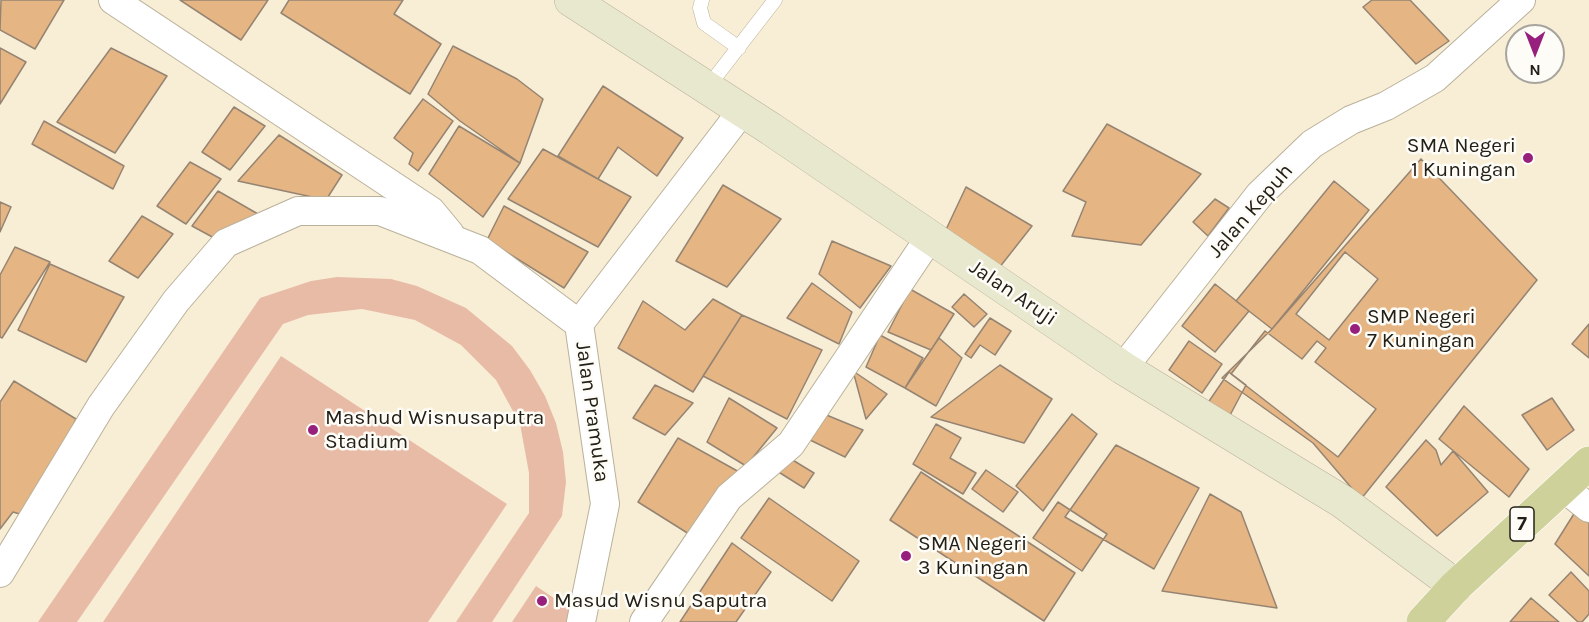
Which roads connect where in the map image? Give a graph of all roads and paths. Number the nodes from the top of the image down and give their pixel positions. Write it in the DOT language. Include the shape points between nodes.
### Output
graph roads {
  1 [pos="113,0"];
  2 [pos="571,0"];
  3 [pos="702,0"];
  4 [pos="775,0"];
  5 [pos="1521,0"];
  6 [pos="739,48"];
  7 [pos="707,88"];
  8 [pos="742,111"];
  9 [pos="930,237"];
  10 [pos="455,241"];
  11 [pos="579,324"];
  12 [pos="1123,368"];
  13 [pos="1589,463"];
  14 [pos="1563,487"];
  15 [pos="1589,508"];
  16 [pos="0,573"];
  17 [pos="1456,586"];
  18 [pos="1433,619"];
  19 [pos="581,622"];
  20 [pos="644,622"];
  1 -- 10 [label="street" via="431,211"];
  2 -- 7 [label="street, Jalan Aruji"];
  3 -- 6 [label="lane" via="704,22"];
  4 -- 6 [label="lane"];
  5 -- 12 [label="street, Jalan Kepuh" via="1435,78 1312,144 1260,194"];
  6 -- 7 [label="lane"];
  7 -- 8 [label="street, Jalan Aruji"];
  8 -- 9 [label="street, Jalan Aruji"];
  8 -- 11 [label="street, Jalan Pramuka"];
  9 -- 12 [label="street, Jalan Aruji"];
  9 -- 20 [label="street" via="792,444 729,498"];
  10 -- 11 [label="street" via="480,250"];
  10 -- 16 [label="street" via="380,211 298,211 226,243 177,301 101,406"];
  11 -- 19 [label="street, Jalan Pramuka" via="605,504"];
  12 -- 17 [label="street, Jalan Aruji" via="1343,502"];
  13 -- 14 [label="main road, 7"];
  14 -- 15 [label="street"];
  14 -- 17 [label="main road, 7"];
  17 -- 18 [label="main road, 7"];
}
